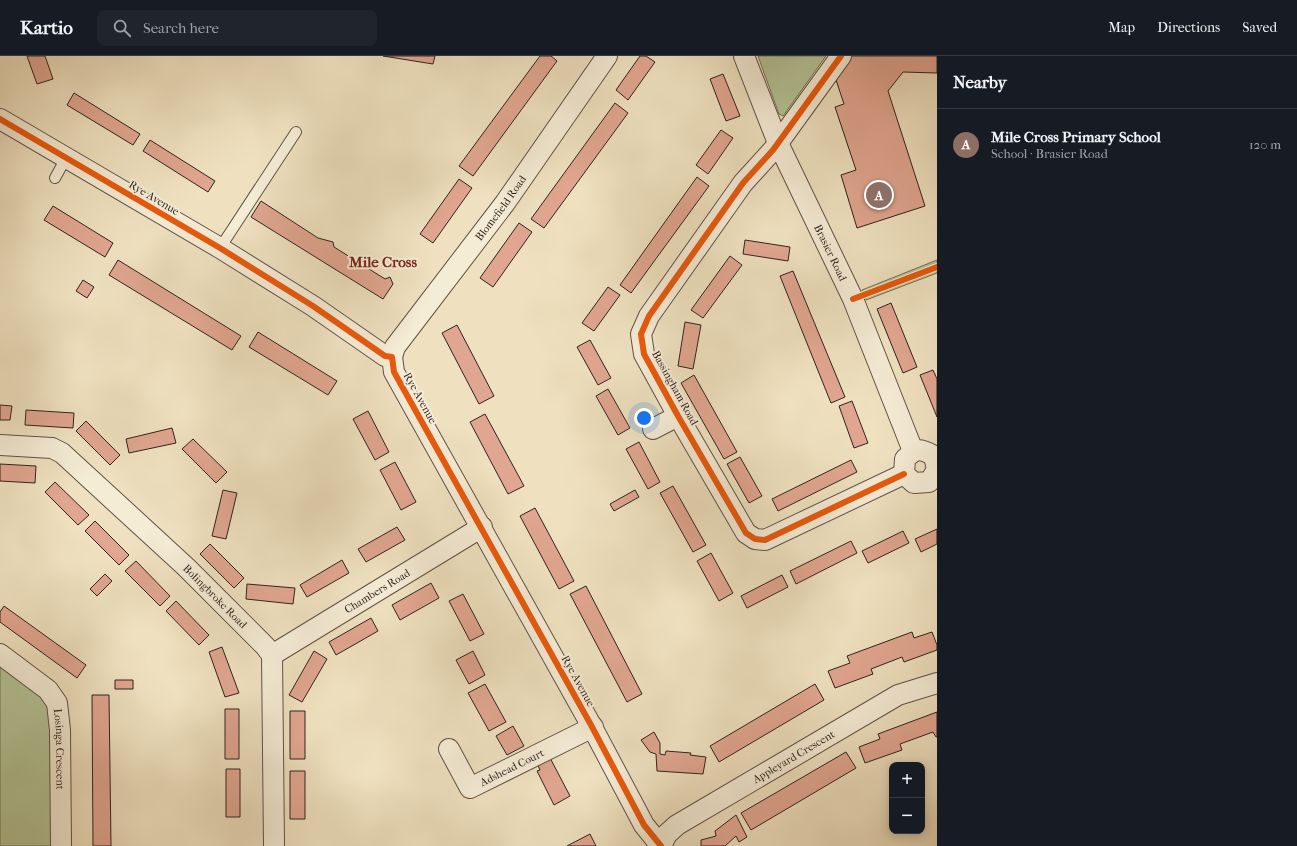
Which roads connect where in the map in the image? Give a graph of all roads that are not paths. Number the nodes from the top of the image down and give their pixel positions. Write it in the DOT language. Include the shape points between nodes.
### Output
graph roads {
  1 [pos="607,56"];
  2 [pos="744,56"];
  3 [pos="841,56"];
  4 [pos="0,119"];
  5 [pos="296,132"];
  6 [pos="778,143"];
  7 [pos="66,158"];
  8 [pos="55,178"];
  9 [pos="220,248"];
  10 [pos="392,357"];
  11 [pos="678,416"];
  12 [pos="653,429"];
  13 [pos="0,445"];
  14 [pos="913,451"];
  15 [pos="937,470"];
  16 [pos="904,474"];
  17 [pos="482,527"];
  18 [pos="0,654"];
  19 [pos="272,655"];
  20 [pos="937,683"];
  21 [pos="592,727"];
  22 [pos="449,749"];
  23 [pos="62,846"];
  24 [pos="274,846"];
  25 [pos="661,846"];
  1 -- 10 [label="street, Blomefield Road" via="505,203 395,347"];
  2 -- 6 [label="street, Brasier Road"];
  3 -- 6 [label="street, Bassingham Road"];
  4 -- 7 [label="street, Rye Avenue"];
  5 -- 9 [label="lane"];
  6 -- 11 [label="street, Bassingham Road" via="743,182 649,316 642,334 644,354"];
  6 -- 14 [label="street, Brasier Road" via="853,299"];
  7 -- 8 [label="lane"];
  7 -- 9 [label="street, Rye Avenue"];
  9 -- 10 [label="street, Rye Avenue" via="313,306 385,356"];
  10 -- 17 [label="street, Rye Avenue" via="394,372"];
  11 -- 12 [label="street, Bassingham Road"];
  11 -- 16 [label="street, Bassingham Road" via="746,534 755,539 765,540"];
  13 -- 19 [label="street, Bolingbroke Road" via="52,448 62,453 186,567"];
  14 -- 15 [label="street" via="923,450 934,456"];
  14 -- 16 [label="street" via="904,459"];
  15 -- 16 [label="street" via="929,482 914,483"];
  17 -- 19 [label="street, Chambers Road"];
  17 -- 21 [label="street, Rye Avenue"];
  18 -- 23 [label="street, Losinga Crescent" via="48,690 57,703 60,730"];
  19 -- 24 [label="street"];
  20 -- 25 [label="street, Appleyard Crescent" via="898,695 831,733 677,825 667,834"];
  21 -- 22 [label="street, Adshead Court" via="470,788"];
  21 -- 25 [label="street, Rye Avenue" via="644,825"];
}
